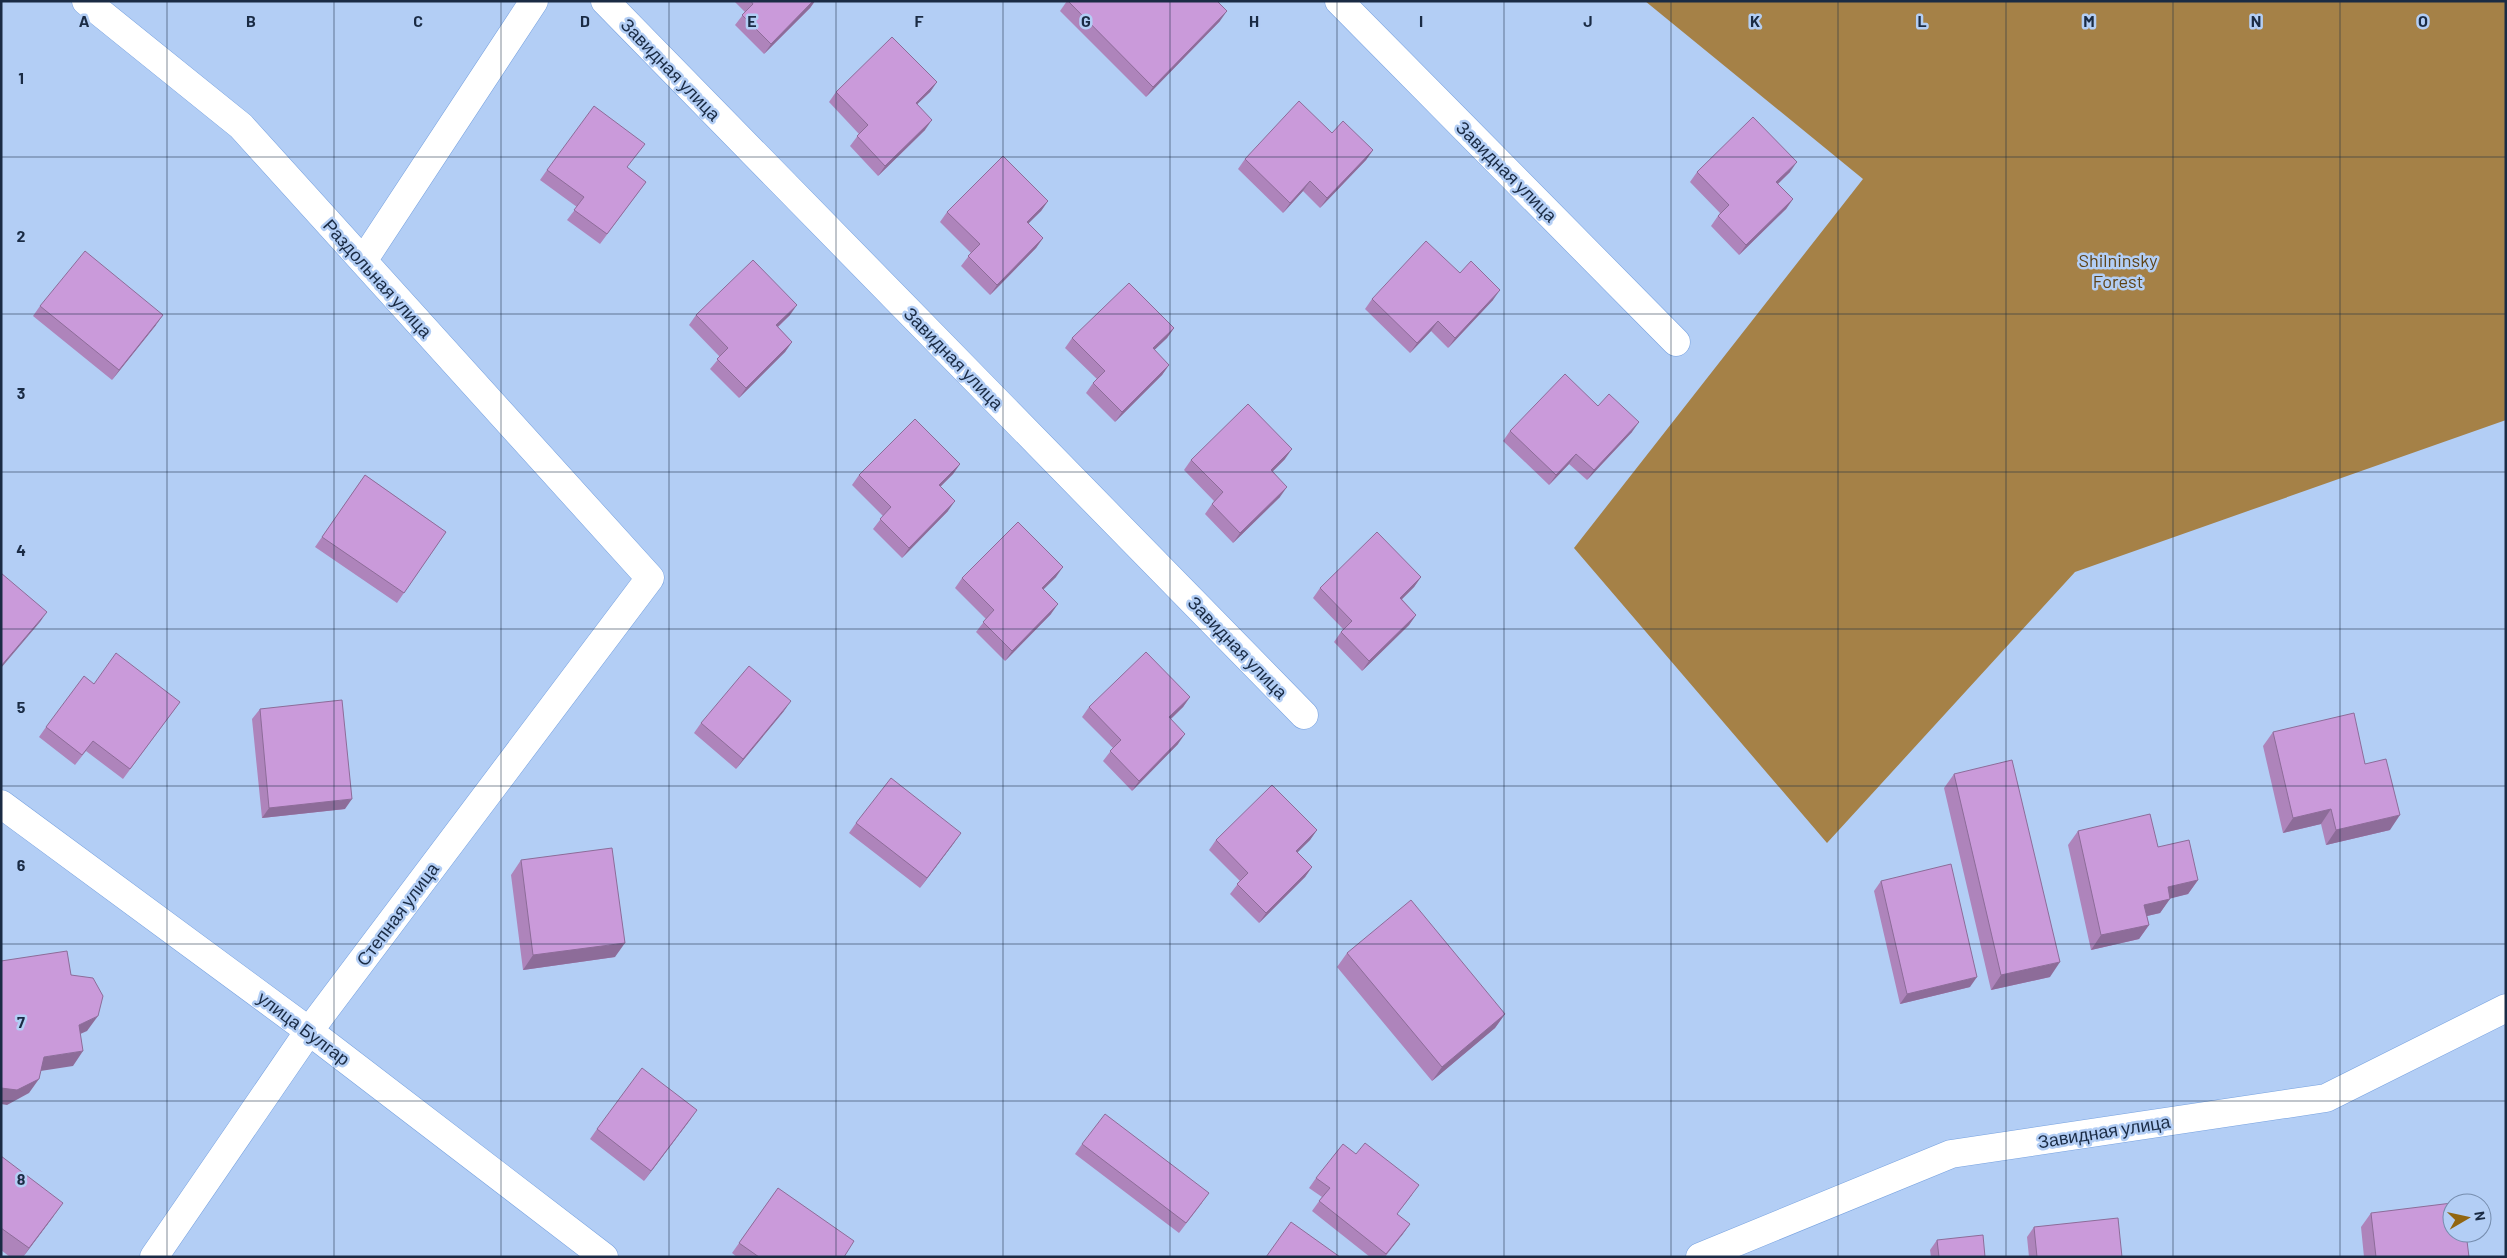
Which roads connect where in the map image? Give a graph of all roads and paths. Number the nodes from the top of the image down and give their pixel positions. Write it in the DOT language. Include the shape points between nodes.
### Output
graph roads {
  1 [pos="86,1"];
  2 [pos="534,1"];
  3 [pos="605,1"];
  4 [pos="1339,1"];
  5 [pos="363,261"];
  6 [pos="1676,342"];
  7 [pos="650,578"];
  8 [pos="1304,715"];
  9 [pos="1,804"];
  10 [pos="2506,1008"];
  11 [pos="309,1032"];
  12 [pos="154,1257"];
  13 [pos="604,1257"];
  14 [pos="1700,1257"];
  1 -- 5 [label="street, Раздольная улица" via="241,126"];
  2 -- 5 [label="street"];
  3 -- 8 [label="street, Завидная улица"];
  4 -- 6 [label="street, Завидная улица"];
  5 -- 7 [label="street, Раздольная улица"];
  7 -- 11 [label="street, Степная улица"];
  9 -- 11 [label="street, улица Булгар"];
  10 -- 14 [label="street, Завидная улица" via="2326,1098 1951,1154"];
  11 -- 12 [label="street, Степная улица"];
  11 -- 13 [label="street, улица Булгар"];
}
